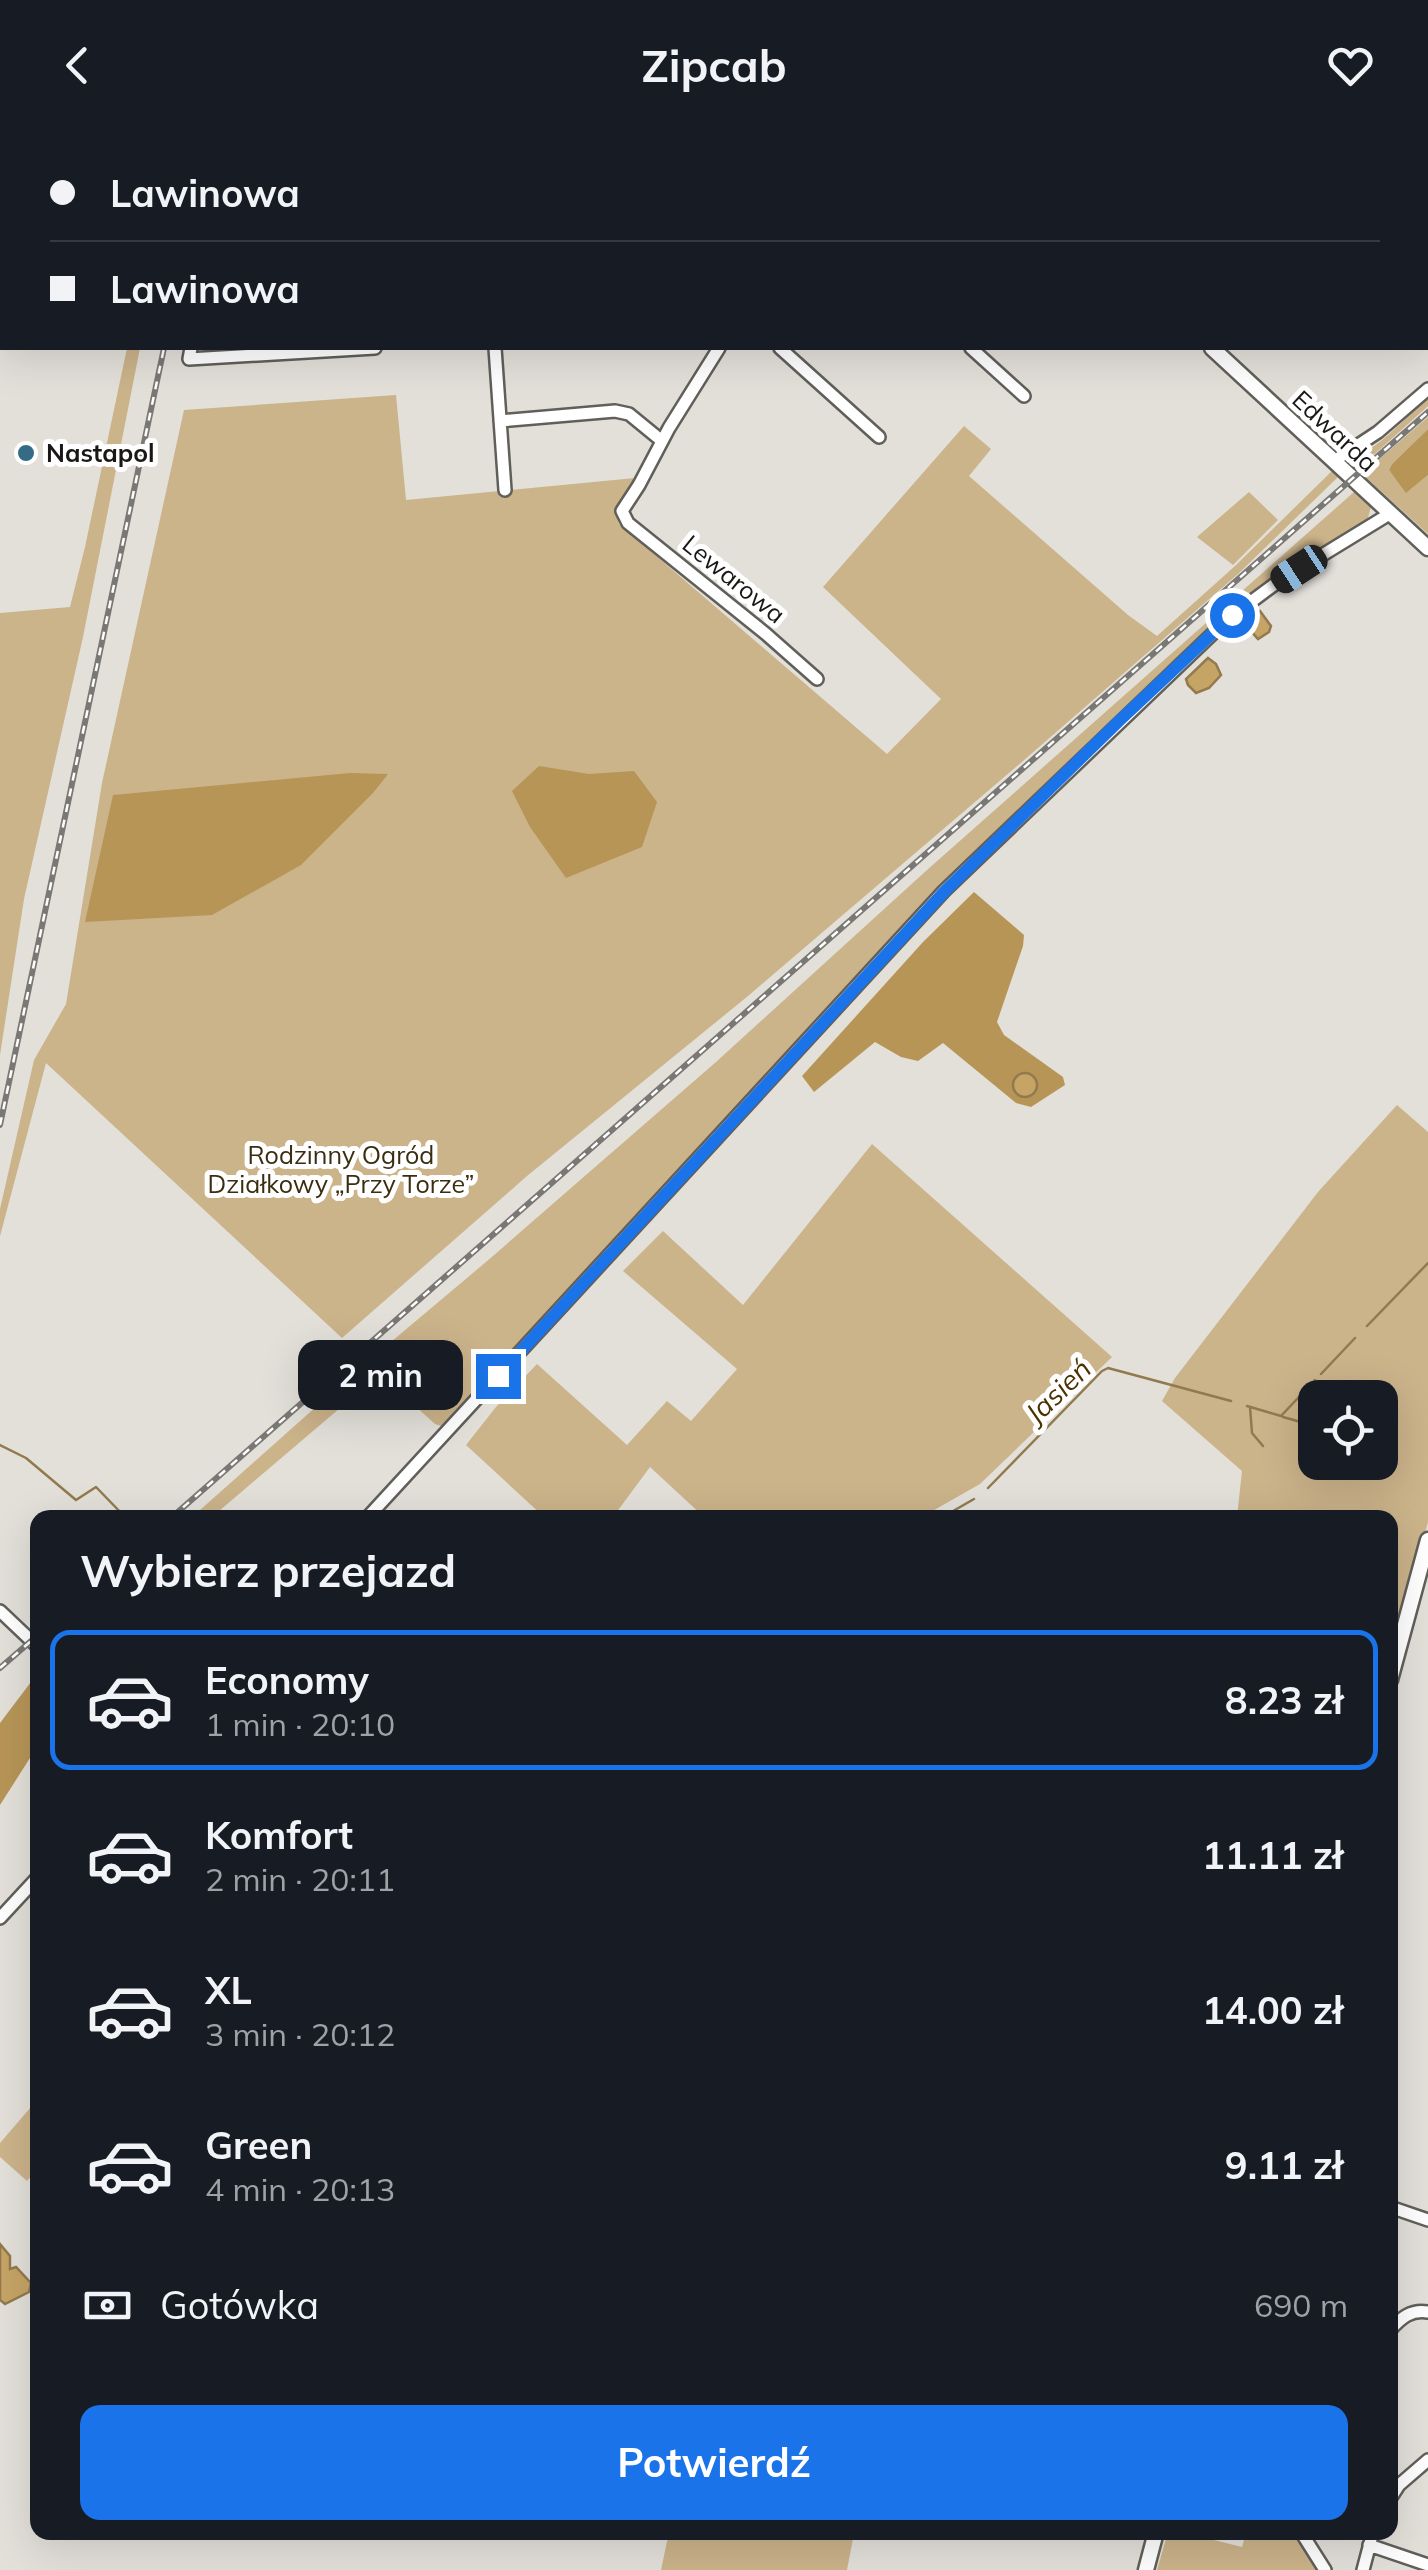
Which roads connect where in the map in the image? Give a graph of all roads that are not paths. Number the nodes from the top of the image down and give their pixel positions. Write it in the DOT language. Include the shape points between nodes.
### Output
graph roads {
  1 [pos="301,350"];
  2 [pos="496,350"];
  3 [pos="718,350"];
  4 [pos="782,350"];
  5 [pos="973,350"];
  6 [pos="1214,350"];
  7 [pos="190,353"];
  8 [pos="1428,389"];
  9 [pos="1024,396"];
  10 [pos="500,421"];
  11 [pos="879,437"];
  12 [pos="662,440"];
  13 [pos="1334,461"];
  14 [pos="505,490"];
  15 [pos="1391,513"];
  16 [pos="1428,548"];
  17 [pos="817,679"];
  18 [pos="374,1510"];
  19 [pos="1428,1540"];
  20 [pos="0,1611"];
  21 [pos="30,1640"];
  22 [pos="1398,1651"];
  23 [pos="30,1886"];
  24 [pos="0,1918"];
  25 [pos="1398,2210"];
  26 [pos="1428,2220"];
  27 [pos="1428,2312"];
  28 [pos="1398,2323"];
  29 [pos="1428,2460"];
  30 [pos="1398,2487"];
  31 [pos="1154,2540"];
  32 [pos="1306,2540"];
  33 [pos="1371,2540"];
  34 [pos="1373,2540"];
  35 [pos="1428,2565"];
  36 [pos="1146,2570"];
  37 [pos="1324,2570"];
  38 [pos="1363,2570"];
  1 -- 7 [label="street"];
  2 -- 10 [label="street"];
  3 -- 12 [label="street"];
  4 -- 11 [label="street"];
  5 -- 9 [label="street"];
  6 -- 13 [label="street, Edwarda"];
  8 -- 13 [label="street"];
  10 -- 12 [label="street" via="620,412"];
  10 -- 14 [label="street"];
  12 -- 17 [label="street, Lewarowa" via="622,514"];
  13 -- 15 [label="street, Edwarda"];
  15 -- 16 [label="street, Edwarda"];
  15 -- 18 [label="street" via="1228,618 997,838"];
  19 -- 22 [label="street"];
  20 -- 21 [label="street"];
  23 -- 24 [label="street"];
  25 -- 26 [label="street"];
  27 -- 28 [label="street" via="1412,2312"];
  29 -- 30 [label="street"];
  31 -- 36 [label="street"];
  32 -- 37 [label="street"];
  33 -- 38 [label="street"];
  34 -- 35 [label="street"];
}
